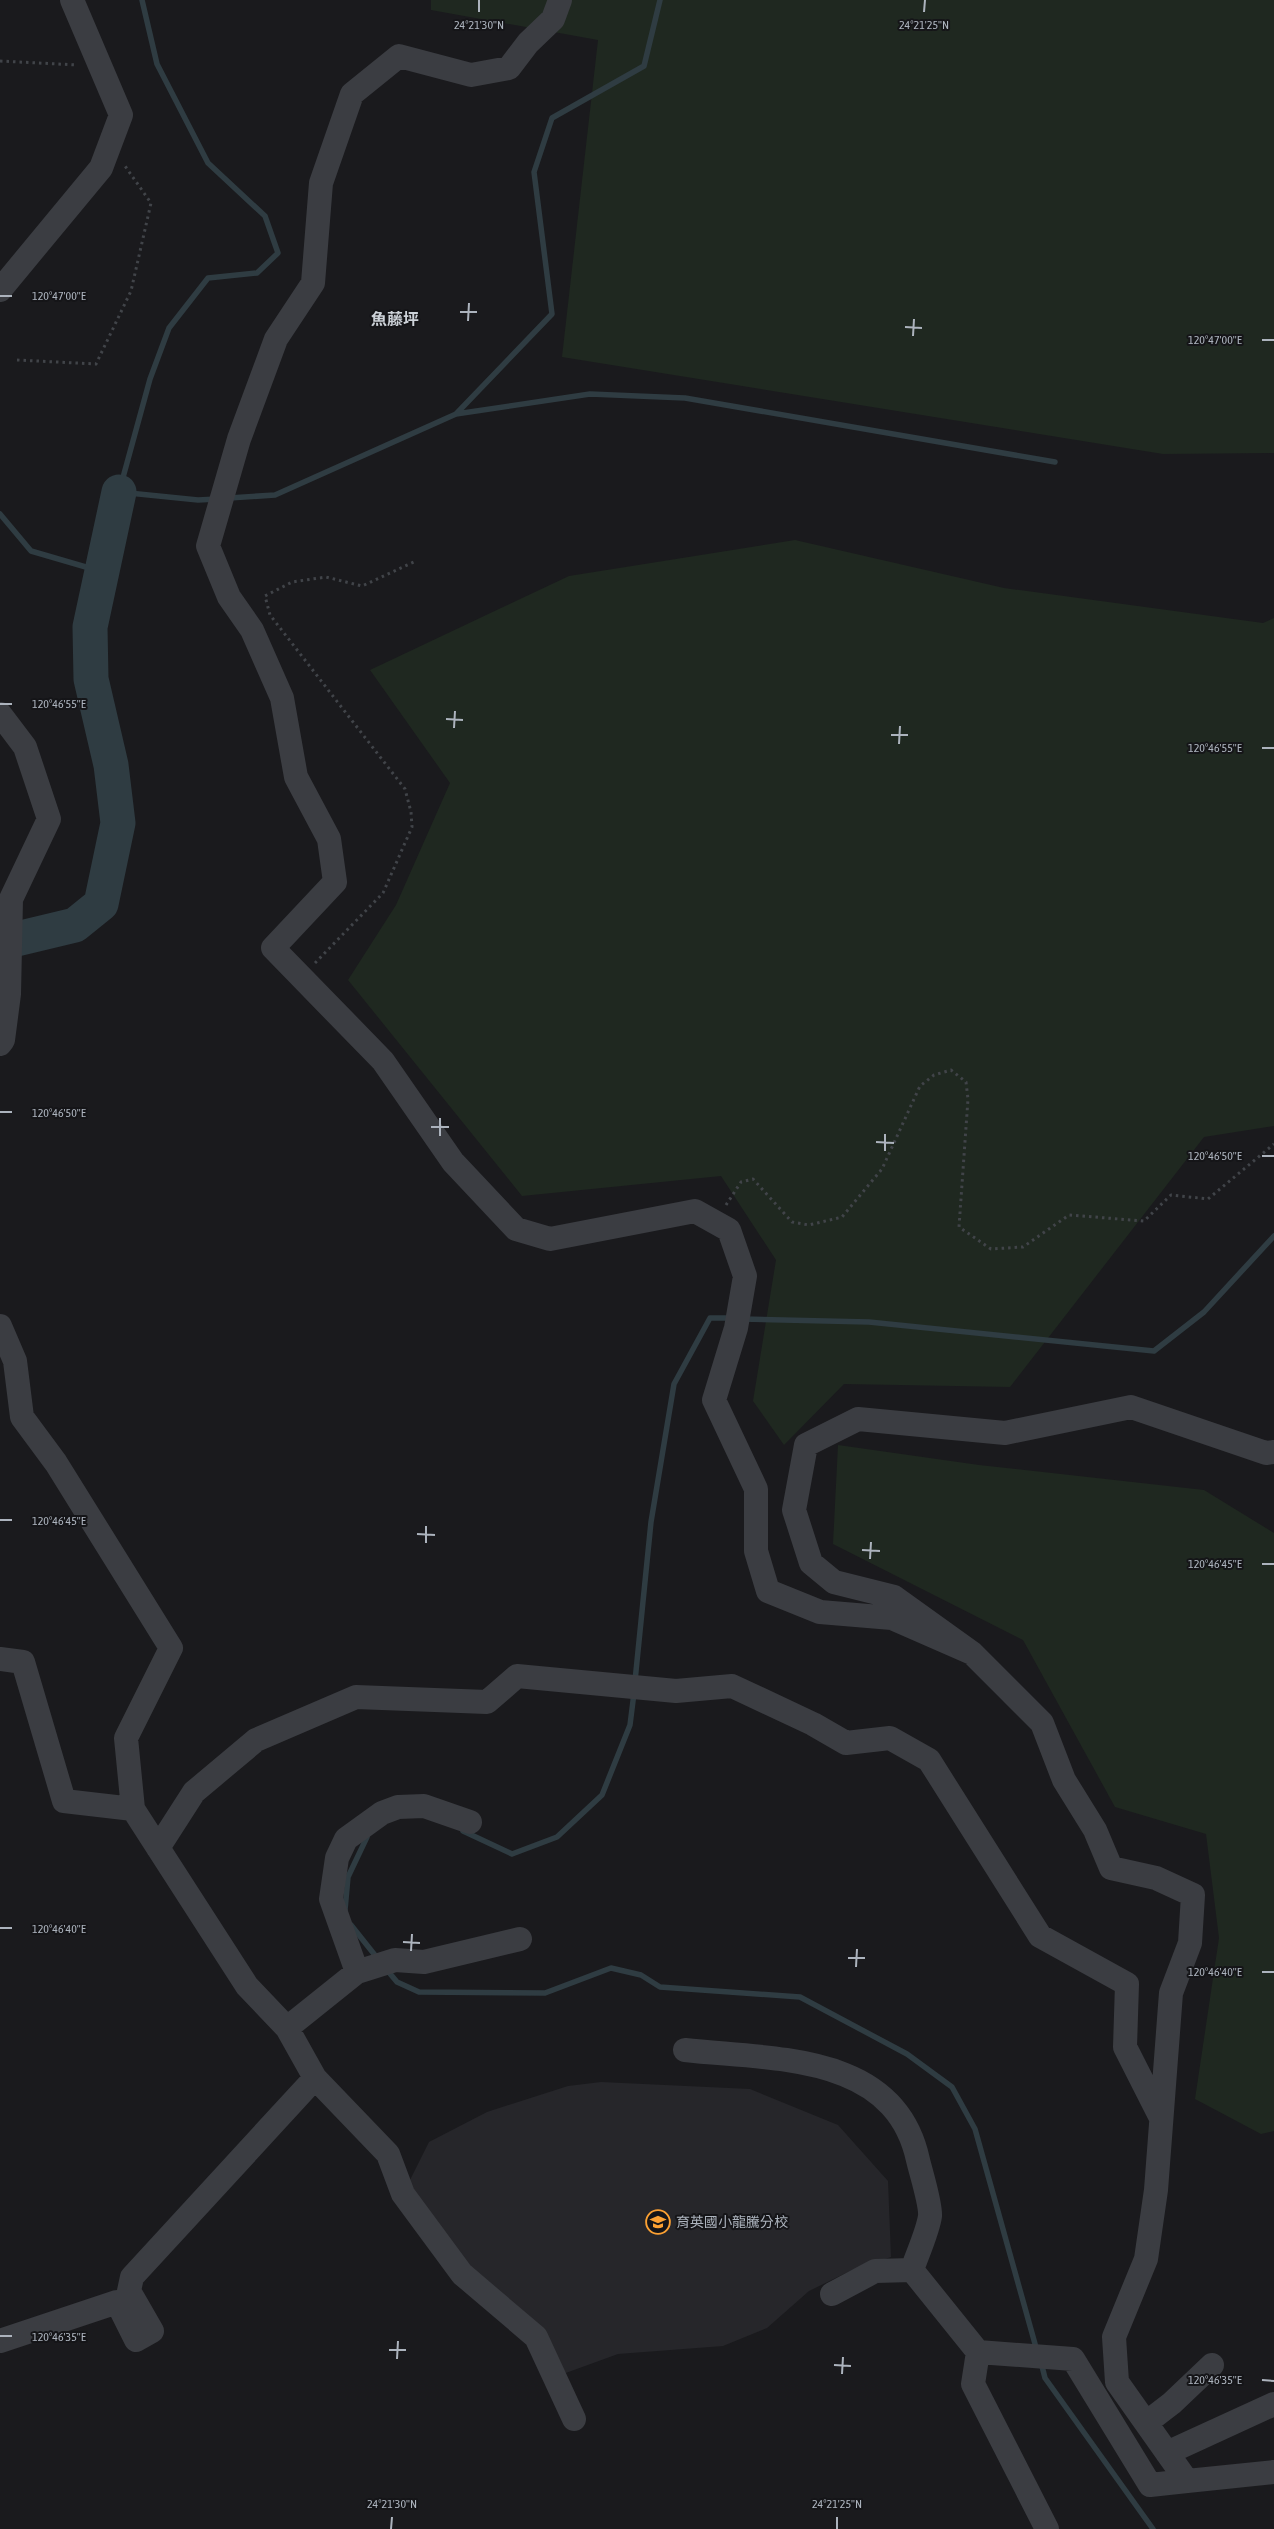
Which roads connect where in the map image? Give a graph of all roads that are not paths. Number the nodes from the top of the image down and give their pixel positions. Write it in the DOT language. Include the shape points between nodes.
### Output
graph roads {
  1 [pos="72,0"];
  2 [pos="560,0"];
  3 [pos="0,290"];
  4 [pos="0,714"];
  5 [pos="0,1044"];
  6 [pos="0,1326"];
  7 [pos="1274,1452"];
  8 [pos="972,1653"];
  9 [pos="0,1659"];
  10 [pos="133,1809"];
  11 [pos="470,1822"];
  12 [pos="158,1848"];
  13 [pos="520,1939"];
  14 [pos="358,1972"];
  15 [pos="286,2028"];
  16 [pos="685,2050"];
  17 [pos="315,2078"];
  18 [pos="1160,2116"];
  19 [pos="912,2270"];
  20 [pos="832,2294"];
  21 [pos="0,2341"];
  22 [pos="978,2352"];
  23 [pos="1212,2365"];
  24 [pos="1274,2404"];
  25 [pos="574,2419"];
  26 [pos="1146,2423"];
  27 [pos="1167,2453"];
  28 [pos="1274,2472"];
  29 [pos="1187,2481"];
  30 [pos="1047,2529"];
  1 -- 3 [label="street" via="121,115 101,168"];
  2 -- 8 [label="street" via="553,18 509,68 471,75 399,56 352,94 321,183 314,283 276,339 239,439 208,546 229,598 252,630 282,698 296,777 329,839 335,882 273,948 382,1061 453,1162 516,1229 550,1239 695,1211 730,1230 744,1276 736,1328 714,1400 756,1489 756,1551 768,1591 820,1612 892,1618"];
  4 -- 5 [label="street" via="25,747 49,819 11,899 9,994"];
  6 -- 10 [label="street" via="15,1361 22,1417 56,1463 170,1648 126,1738"];
  7 -- 8 [label="street" via="1266,1453 1131,1407 1005,1433 858,1419 806,1445 794,1510 812,1563 834,1582 894,1597"];
  8 -- 18 [label="street" via="1042,1723 1064,1780 1095,1830 1111,1868 1156,1878 1194,1895 1190,1943 1171,1994"];
  9 -- 10 [label="street" via="23,1662 64,1801"];
  10 -- 12 [label="street"];
  11 -- 14 [label="street" via="424,1806 398,1807 382,1813 346,1840 337,1858 331,1900"];
  12 -- 15 [label="street" via="247,1986"];
  12 -- 18 [label="street" via="194,1792 256,1740 356,1697 488,1702 517,1676 676,1691 732,1686 846,1743 890,1738 929,1760 1040,1936 1128,1984 1125,2047"];
  13 -- 14 [label="street" via="424,1962 395,1960"];
  14 -- 15 [label="street"];
  15 -- 17 [label="street"];
  16 -- 19 [label="street" via="820,2065 869,2085 899,2112 914,2142 930,2215"];
  17 -- 21 [label="street" via="132,2277 129,2291 152,2331 136,2340 117,2302"];
  17 -- 25 [label="street" via="388,2154 403,2194 462,2274 536,2337"];
  18 -- 26 [label="street" via="1156,2190 1146,2258 1114,2337 1117,2382"];
  19 -- 20 [label="street" via="875,2271"];
  19 -- 22 [label="street"];
  22 -- 29 [label="street" via="1073,2359 1150,2485"];
  22 -- 30 [label="street" via="973,2384"];
  23 -- 26 [label="street"];
  24 -- 27 [label="street"];
  26 -- 27 [label="street"];
  27 -- 29 [label="street"];
  28 -- 29 [label="street"];
}
